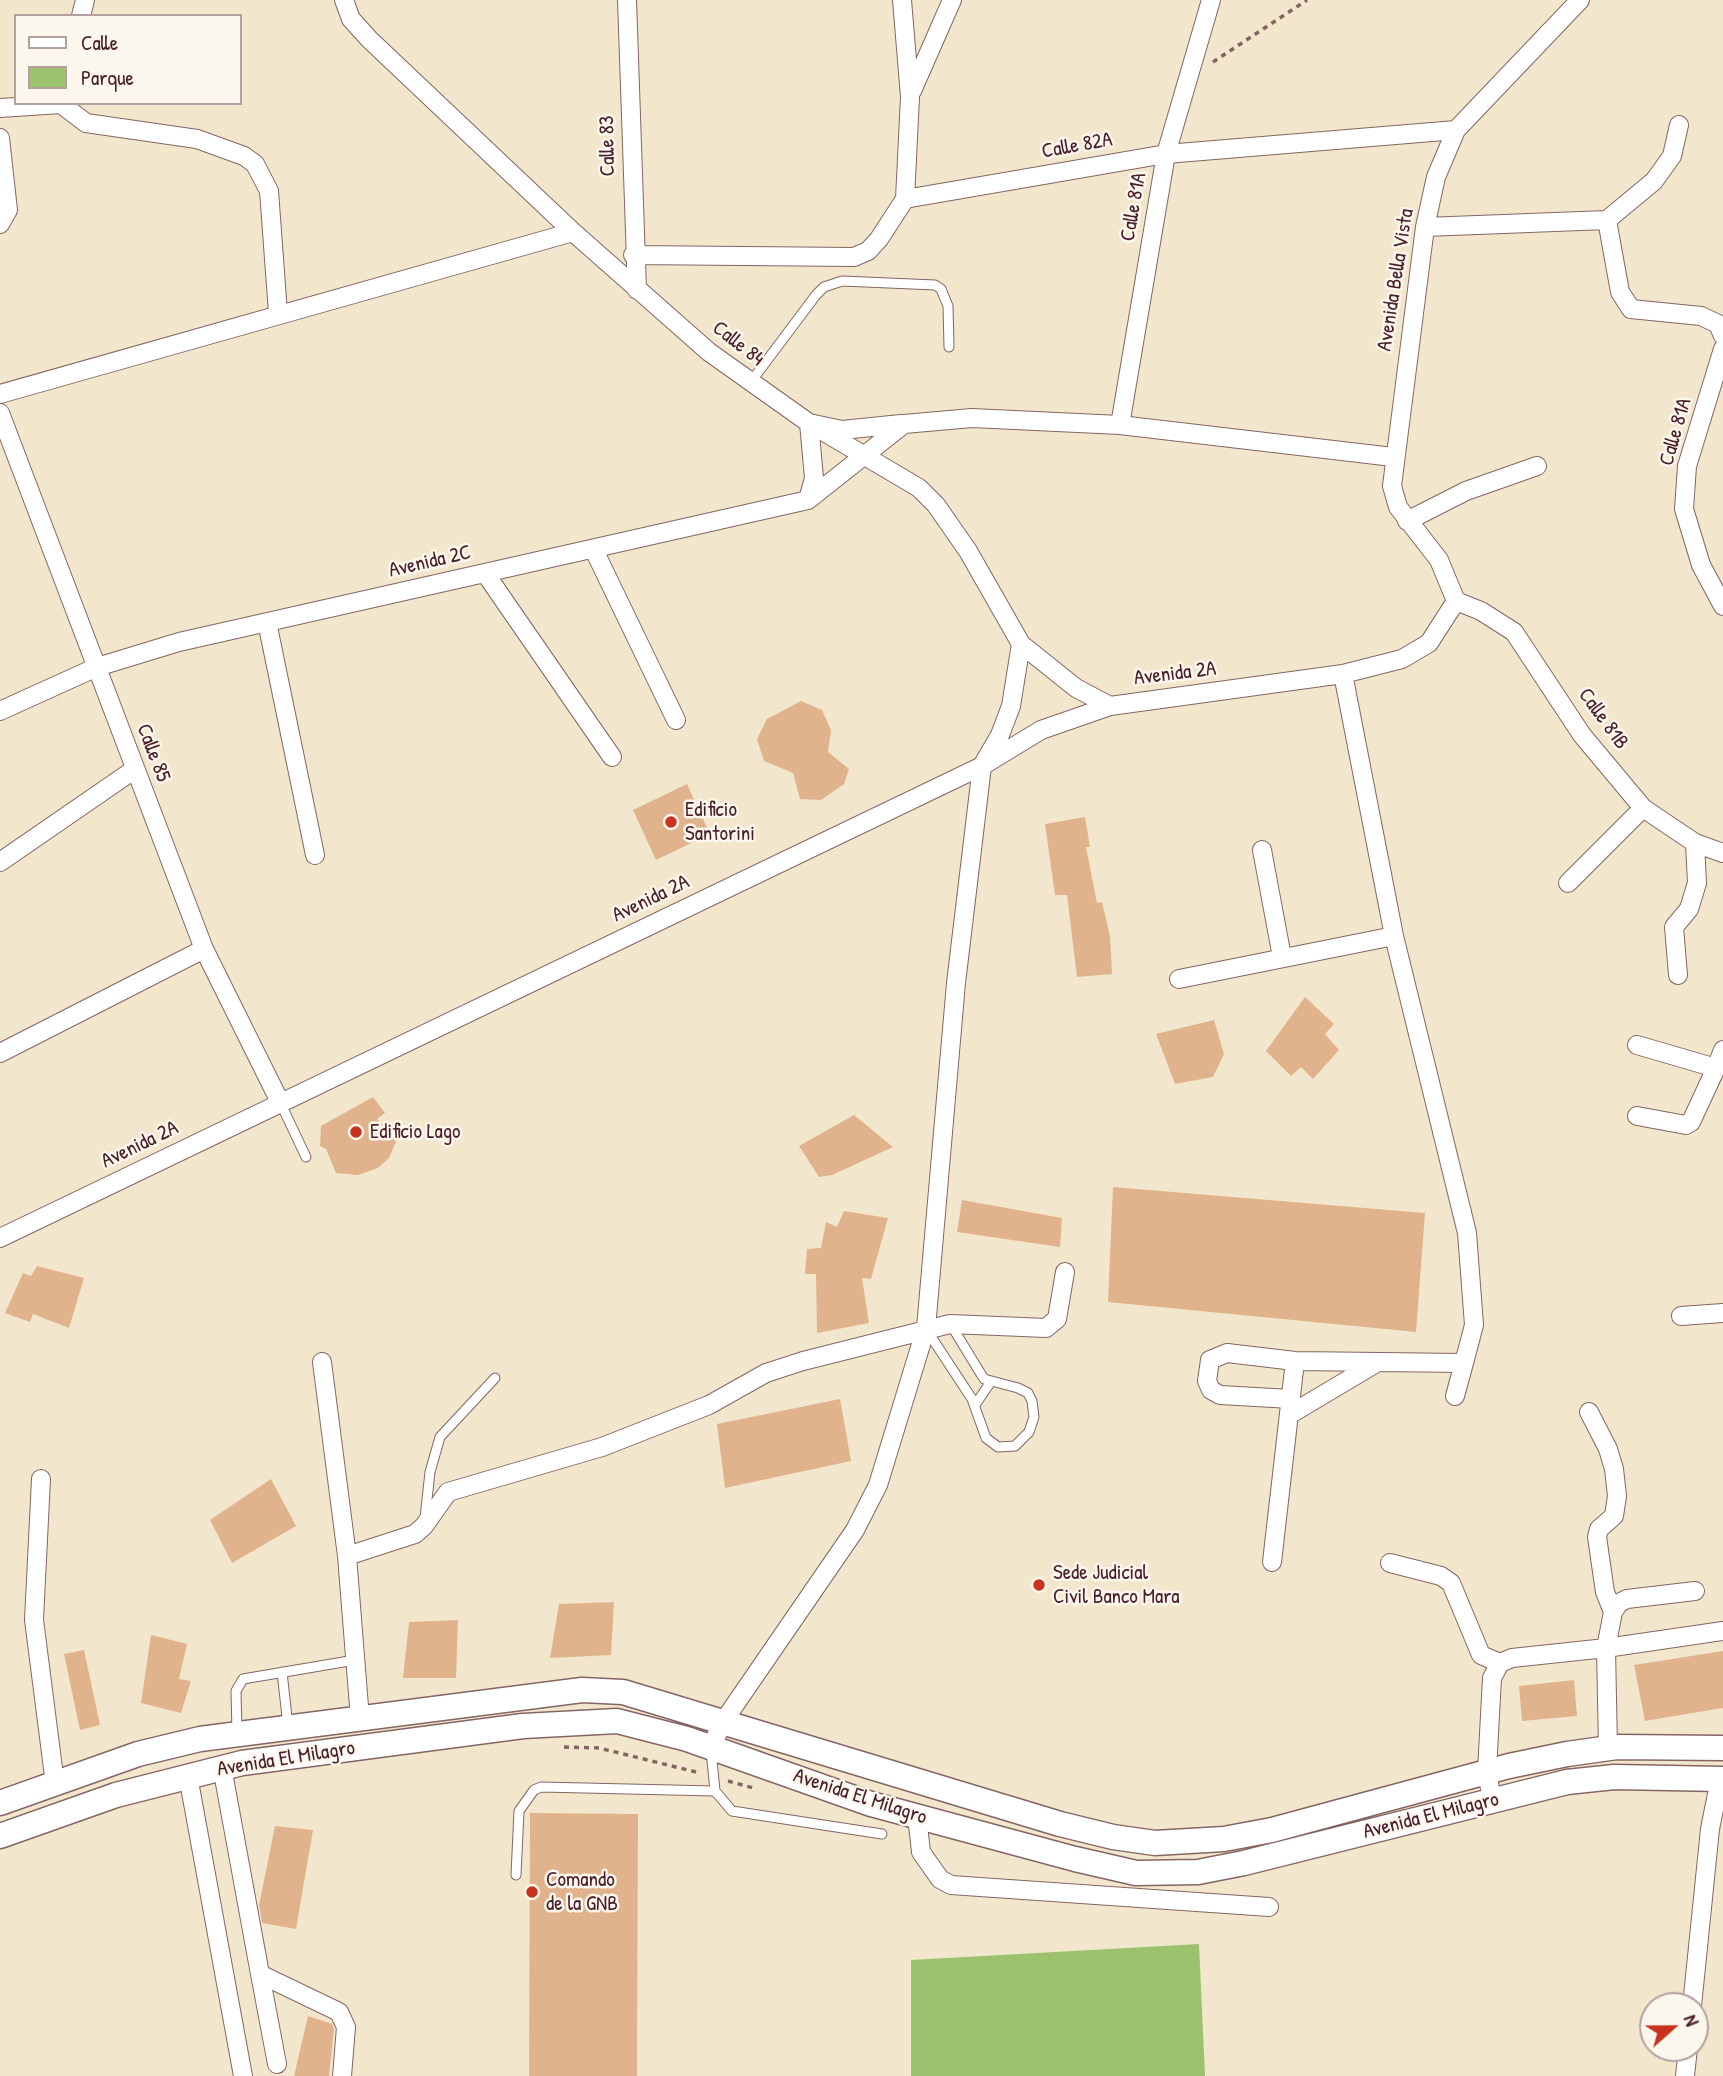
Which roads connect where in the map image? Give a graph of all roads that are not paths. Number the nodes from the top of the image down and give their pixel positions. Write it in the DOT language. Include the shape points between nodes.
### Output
graph roads {
  1 [pos="344,0"];
  2 [pos="627,0"];
  3 [pos="902,0"];
  4 [pos="952,0"];
  5 [pos="1211,0"];
  6 [pos="1580,0"];
  7 [pos="910,97"];
  8 [pos="46,105"];
  9 [pos="62,105"];
  10 [pos="0,108"];
  11 [pos="1679,125"];
  12 [pos="1456,130"];
  13 [pos="0,138"];
  14 [pos="1166,154"];
  15 [pos="905,199"];
  16 [pos="1607,220"];
  17 [pos="0,224"];
  18 [pos="1425,228"];
  19 [pos="573,232"];
  20 [pos="634,255"];
  21 [pos="637,290"];
  22 [pos="278,313"];
  23 [pos="1723,336"];
  24 [pos="949,347"];
  25 [pos="1723,349"];
  26 [pos="750,383"];
  27 [pos="0,394"];
  28 [pos="0,413"];
  29 [pos="808,423"];
  30 [pos="904,424"];
  31 [pos="1120,425"];
  32 [pos="865,455"];
  33 [pos="1393,457"];
  34 [pos="1537,466"];
  35 [pos="808,500"];
  36 [pos="1407,521"];
  37 [pos="594,550"];
  38 [pos="485,573"];
  39 [pos="1456,601"];
  40 [pos="1723,606"];
  41 [pos="267,622"];
  42 [pos="1021,644"];
  43 [pos="97,667"];
  44 [pos="1343,674"];
  45 [pos="1110,706"];
  46 [pos="0,711"];
  47 [pos="676,720"];
  48 [pos="612,757"];
  49 [pos="982,766"];
  50 [pos="135,769"];
  51 [pos="1643,808"];
  52 [pos="1695,843"];
  53 [pos="1262,849"];
  54 [pos="1723,853"];
  55 [pos="315,855"];
  56 [pos="0,862"];
  57 [pos="1568,883"];
  58 [pos="1394,936"];
  59 [pos="204,948"];
  60 [pos="1282,957"];
  61 [pos="1678,975"];
  62 [pos="1179,979"];
  63 [pos="1637,1045"];
  64 [pos="1723,1050"];
  65 [pos="0,1054"];
  66 [pos="1716,1068"];
  67 [pos="280,1102"];
  68 [pos="1637,1116"];
  69 [pos="306,1157"];
  70 [pos="0,1238"];
  71 [pos="1065,1272"];
  72 [pos="1723,1313"];
  73 [pos="1681,1315"];
  74 [pos="950,1324"];
  75 [pos="926,1328"];
  76 [pos="1295,1361"];
  77 [pos="322,1362"];
  78 [pos="1378,1362"];
  79 [pos="1464,1363"];
  80 [pos="495,1378"];
  81 [pos="990,1382"];
  82 [pos="1455,1396"];
  83 [pos="975,1405"];
  84 [pos="1290,1407"];
  85 [pos="1589,1412"];
  86 [pos="41,1479"];
  87 [pos="424,1526"];
  88 [pos="346,1556"];
  89 [pos="1272,1562"];
  90 [pos="1390,1563"];
  91 [pos="1695,1591"];
  92 [pos="1614,1612"];
  93 [pos="1723,1631"];
  94 [pos="1606,1648"];
  95 [pos="355,1660"];
  96 [pos="1500,1663"];
  97 [pos="282,1672"];
  98 [pos="360,1719"];
  99 [pos="723,1722"];
  100 [pos="288,1727"];
  101 [pos="237,1734"];
  102 [pos="711,1748"];
  103 [pos="1723,1748"];
  104 [pos="1608,1749"];
  105 [pos="222,1768"];
  106 [pos="1487,1771"];
  107 [pos="188,1776"];
  108 [pos="1722,1779"];
  109 [pos="55,1784"];
  110 [pos="715,1791"];
  111 [pos="1492,1801"];
  112 [pos="0,1803"];
  113 [pos="917,1816"];
  114 [pos="881,1834"];
  115 [pos="0,1836"];
  116 [pos="516,1875"];
  117 [pos="1269,1907"];
  118 [pos="260,1974"];
  119 [pos="1693,1992"];
  120 [pos="276,2064"];
  121 [pos="243,2076"];
  122 [pos="342,2076"];
  1 -- 19 [label="street, Calle 84" via="351,19 369,39"];
  2 -- 20 [label="street, Calle 83"];
  3 -- 7 [label="street"];
  4 -- 7 [label="street"];
  5 -- 14 [label="street, Calle 81A"];
  6 -- 12 [label="street, Avenida Bella Vista"];
  7 -- 15 [label="street"];
  8 -- 10 [label="street"];
  9 -- 22 [label="street" via="86,123 197,139 255,164 269,191"];
  11 -- 16 [label="street" via="1672,156 1654,181"];
  12 -- 14 [label="street, Calle 82A"];
  12 -- 18 [label="street, Avenida Bella Vista" via="1436,177"];
  13 -- 17 [label="street" via="8,210"];
  14 -- 15 [label="street, Calle 82A"];
  14 -- 31 [label="street, Calle 81A"];
  15 -- 20 [label="street" via="879,239 854,257"];
  16 -- 18 [label="street"];
  16 -- 23 [label="street" via="1620,292 1631,309 1702,316 1718,324"];
  18 -- 33 [label="street, Avenida Bella Vista"];
  19 -- 21 [label="street, Calle 84"];
  19 -- 22 [label="street"];
  20 -- 21 [label="street, Calle 83"];
  21 -- 26 [label="street, Calle 84"];
  22 -- 27 [label="street"];
  24 -- 26 [label="lane" via="948,306 935,285 842,281 816,295"];
  25 -- 40 [label="street, Calle 81A" via="1687,466 1684,509 1701,565"];
  26 -- 29 [label="street, Calle 84"];
  28 -- 43 [label="street, Calle 85"];
  29 -- 30 [label="street" via="842,430"];
  29 -- 32 [label="street, Calle 84"];
  29 -- 35 [label="street" via="814,478"];
  30 -- 31 [label="street" via="972,418"];
  30 -- 32 [label="street, Avenida 2C"];
  31 -- 33 [label="street"];
  32 -- 35 [label="street, Avenida 2C"];
  32 -- 42 [label="street, Calle 84" via="919,488 936,505"];
  33 -- 36 [label="street, Avenida Bella Vista" via="1392,486"];
  34 -- 36 [label="street" via="1466,491"];
  35 -- 37 [label="street, Avenida 2C"];
  36 -- 39 [label="street, Avenida Bella Vista" via="1439,560"];
  37 -- 38 [label="street, Avenida 2C"];
  37 -- 47 [label="street"];
  38 -- 41 [label="street, Avenida 2C"];
  38 -- 48 [label="street"];
  39 -- 44 [label="street, Avenida 2A" via="1429,643 1402,659"];
  39 -- 51 [label="street, Calle 81B" via="1514,632 1582,735"];
  41 -- 43 [label="street, Avenida 2C"];
  41 -- 55 [label="street"];
  42 -- 45 [label="street, Calle 84" via="1076,688"];
  42 -- 49 [label="street" via="1011,706"];
  43 -- 46 [label="street, Avenida 2C"];
  43 -- 50 [label="street, Calle 85"];
  44 -- 45 [label="street, Avenida 2A"];
  44 -- 58 [label="street"];
  45 -- 49 [label="street, Avenida 2A" via="1041,730"];
  49 -- 67 [label="street, Avenida 2A"];
  49 -- 75 [label="street" via="956,983"];
  50 -- 56 [label="street"];
  50 -- 59 [label="street, Calle 85"];
  51 -- 52 [label="street, Calle 81B"];
  51 -- 57 [label="street"];
  52 -- 54 [label="street, Calle 81B"];
  52 -- 61 [label="street" via="1697,883 1689,909 1674,927"];
  53 -- 60 [label="street"];
  58 -- 60 [label="street"];
  58 -- 79 [label="street" via="1467,1233 1474,1325"];
  59 -- 65 [label="street"];
  59 -- 67 [label="street, Calle 85"];
  60 -- 62 [label="street"];
  63 -- 66 [label="street"];
  64 -- 66 [label="street"];
  66 -- 68 [label="street" via="1691,1122 1686,1125"];
  67 -- 69 [label="lane"];
  67 -- 70 [label="street, Avenida 2A"];
  71 -- 74 [label="street" via="1057,1319 1046,1328"];
  72 -- 73 [label="street"];
  74 -- 75 [label="street"];
  74 -- 81 [label="lane"];
  75 -- 83 [label="lane"];
  75 -- 87 [label="street" via="766,1373 709,1405 602,1447 457,1488 441,1498"];
  75 -- 99 [label="street" via="878,1485 855,1531"];
  76 -- 78 [label="street"];
  76 -- 84 [label="street"];
  76 -- 84 [label="street" via="1227,1353 1210,1360 1207,1369 1211,1390 1220,1395"];
  77 -- 88 [label="street"];
  78 -- 79 [label="street"];
  78 -- 84 [label="street"];
  79 -- 82 [label="street"];
  80 -- 87 [label="lane" via="440,1437 430,1472"];
  81 -- 83 [label="lane"];
  81 -- 83 [label="lane" via="1028,1393 1035,1409 1029,1432 1015,1446 998,1447 986,1438"];
  84 -- 89 [label="street"];
  85 -- 92 [label="street" via="1614,1469 1614,1516 1597,1537 1605,1592"];
  86 -- 109 [label="street" via="34,1620"];
  87 -- 88 [label="street" via="399,1540"];
  88 -- 95 [label="street"];
  90 -- 96 [label="street" via="1441,1576 1451,1583 1481,1655"];
  91 -- 92 [label="street" via="1626,1599"];
  92 -- 94 [label="street"];
  93 -- 94 [label="street"];
  94 -- 96 [label="street"];
  94 -- 104 [label="street"];
  95 -- 97 [label="lane"];
  95 -- 98 [label="street"];
  96 -- 106 [label="street" via="1492,1678"];
  97 -- 100 [label="lane"];
  97 -- 101 [label="lane" via="249,1677 239,1685"];
  98 -- 99 [label="main road, Avenida El Milagro" via="582,1690 623,1692"];
  98 -- 100 [label="main road, Avenida El Milagro"];
  99 -- 102 [label="street"];
  99 -- 106 [label="main road, Avenida El Milagro" via="1059,1824 1155,1843 1224,1839 1272,1830"];
  100 -- 101 [label="main road, Avenida El Milagro"];
  101 -- 109 [label="main road, Avenida El Milagro" via="138,1754"];
  102 -- 105 [label="main road, Avenida El Milagro" via="617,1721 523,1726"];
  102 -- 110 [label="lane"];
  102 -- 113 [label="main road, Avenida El Milagro"];
  103 -- 104 [label="main road, Avenida El Milagro"];
  104 -- 106 [label="main road, Avenida El Milagro"];
  105 -- 107 [label="main road, Avenida El Milagro"];
  105 -- 118 [label="street"];
  106 -- 111 [label="street"];
  107 -- 115 [label="main road, Avenida El Milagro"];
  107 -- 121 [label="street"];
  108 -- 111 [label="main road, Avenida El Milagro" via="1614,1777 1567,1782"];
  108 -- 119 [label="street" via="1710,1829"];
  109 -- 112 [label="main road, Avenida El Milagro"];
  110 -- 114 [label="lane" via="732,1811 743,1814"];
  110 -- 116 [label="lane" via="541,1787 519,1811"];
  111 -- 113 [label="main road, Avenida El Milagro" via="1198,1872 1136,1873"];
  113 -- 117 [label="street" via="921,1852 940,1879 951,1885"];
  118 -- 120 [label="street"];
  118 -- 122 [label="street" via="339,2012 346,2027"];
}
